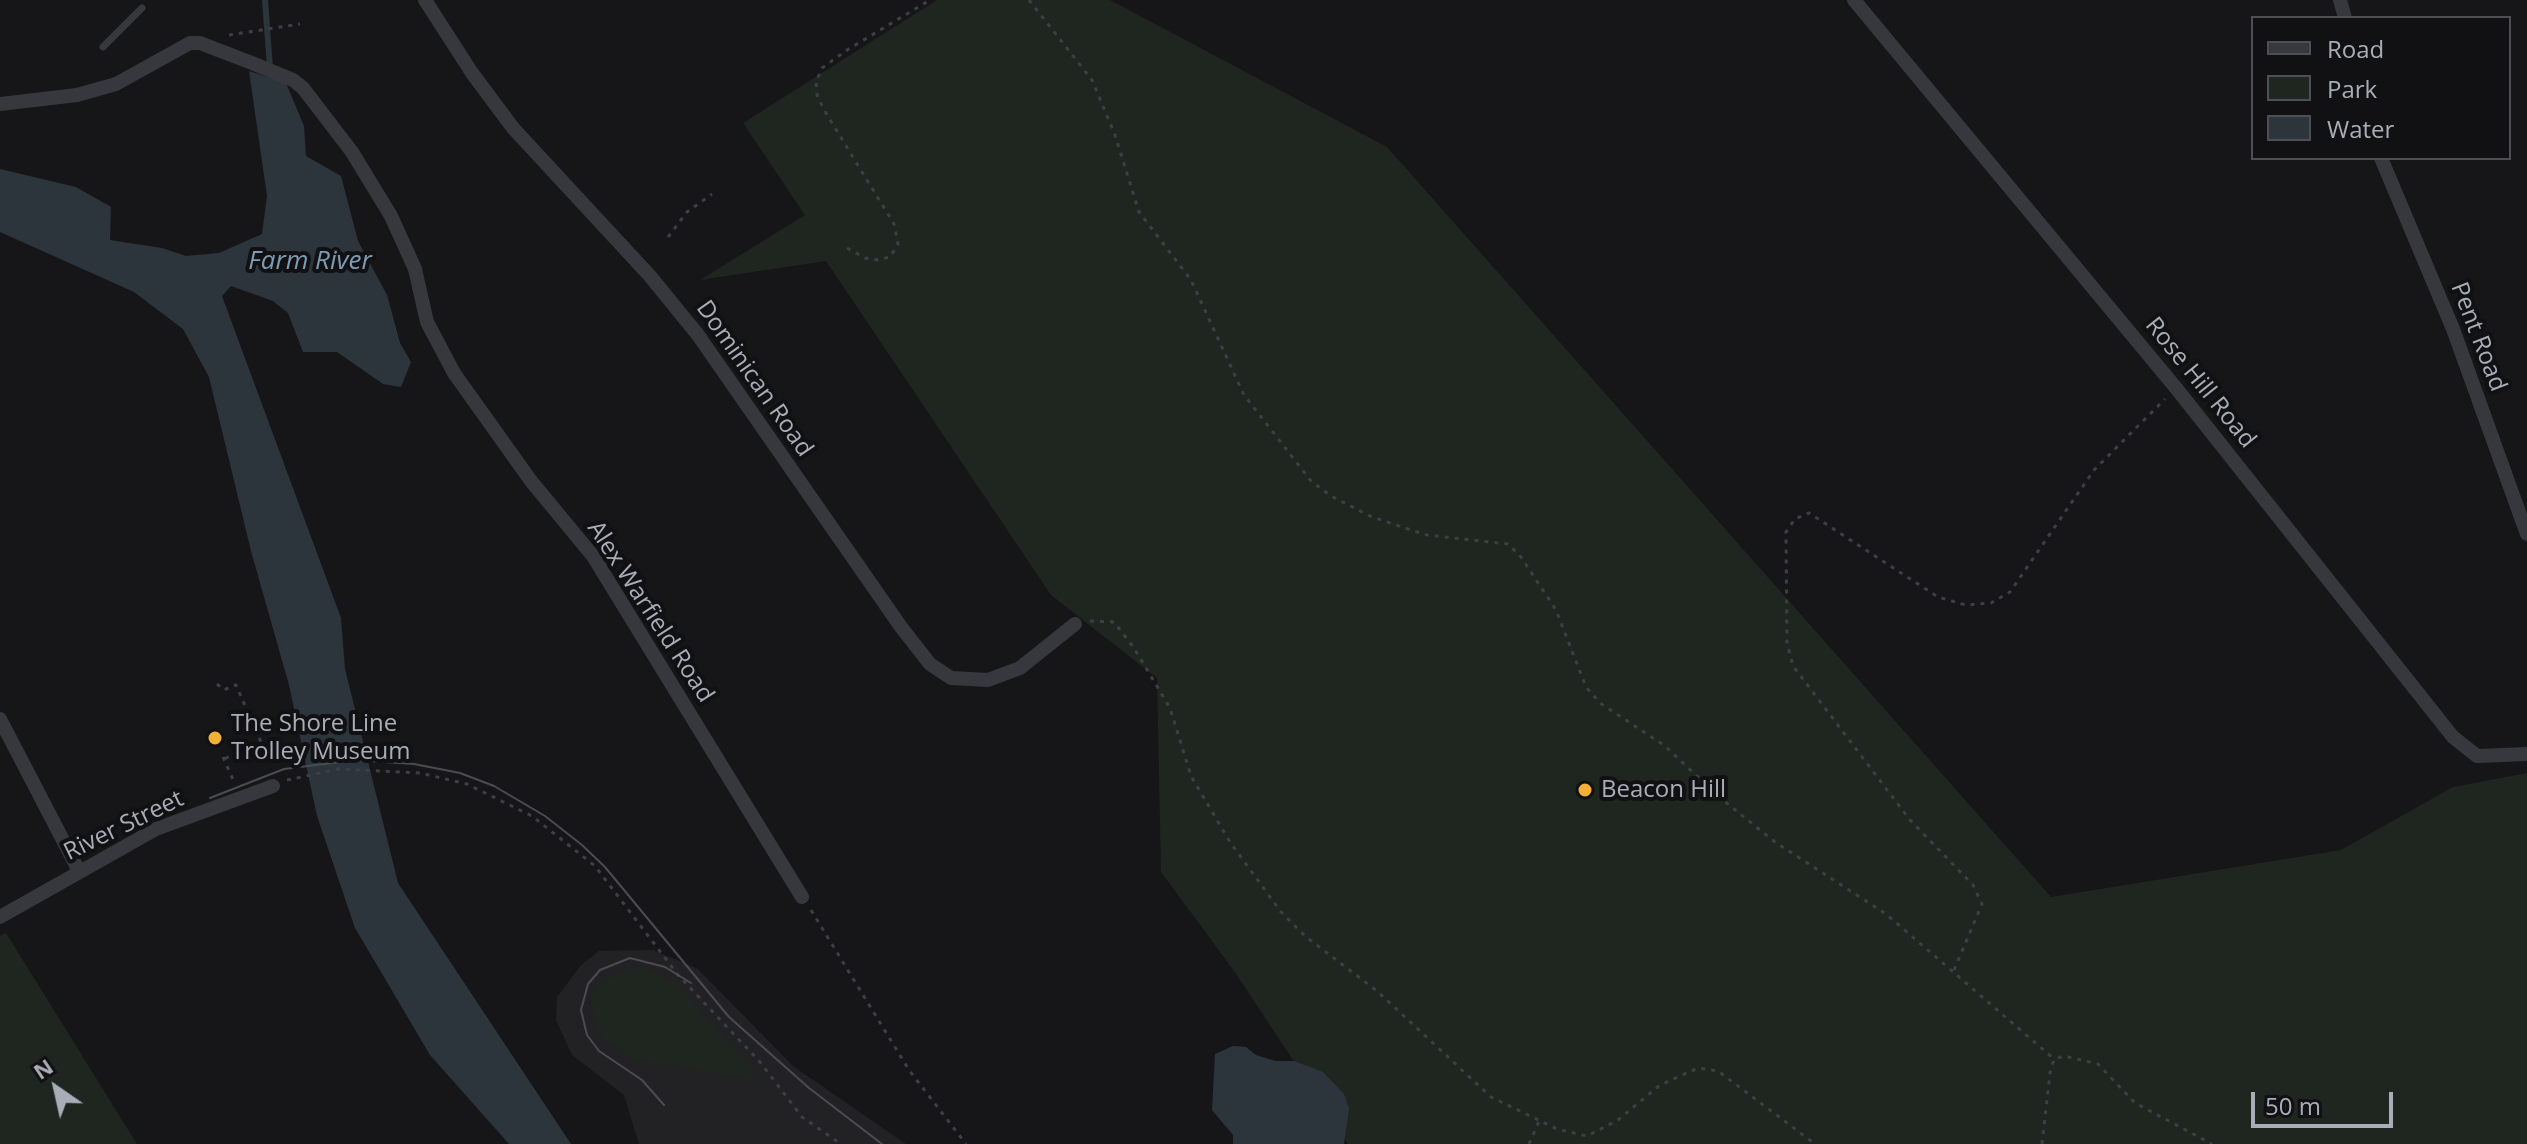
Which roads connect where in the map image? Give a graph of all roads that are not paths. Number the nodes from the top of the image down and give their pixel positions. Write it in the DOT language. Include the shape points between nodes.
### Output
graph roads {
  1 [pos="425,0"];
  2 [pos="1854,0"];
  3 [pos="142,8"];
  4 [pos="103,47"];
  5 [pos="0,104"];
  6 [pos="2382,160"];
  7 [pos="2527,534"];
  8 [pos="1075,624"];
  9 [pos="0,719"];
  10 [pos="2527,754"];
  11 [pos="273,786"];
  12 [pos="79,871"];
  13 [pos="802,897"];
  14 [pos="0,917"];
  1 -- 8 [label="street, Dominican Road" via="513,128 698,335 930,664 951,678 988,680 1020,668"];
  2 -- 10 [label="street, Rose Hill Road" via="2176,388 2466,750 2477,756"];
  3 -- 4 [label="lane"];
  5 -- 13 [label="street, Alex Warfield Road" via="77,95 116,84 190,43 293,80 314,99 391,216 415,269 427,322 454,373 521,469 593,556"];
  6 -- 7 [label="street, Pent Road" via="2453,329"];
  9 -- 12 [label="street"];
  11 -- 12 [label="street, River Street" via="180,818"];
  12 -- 14 [label="street, River Street"];
}
